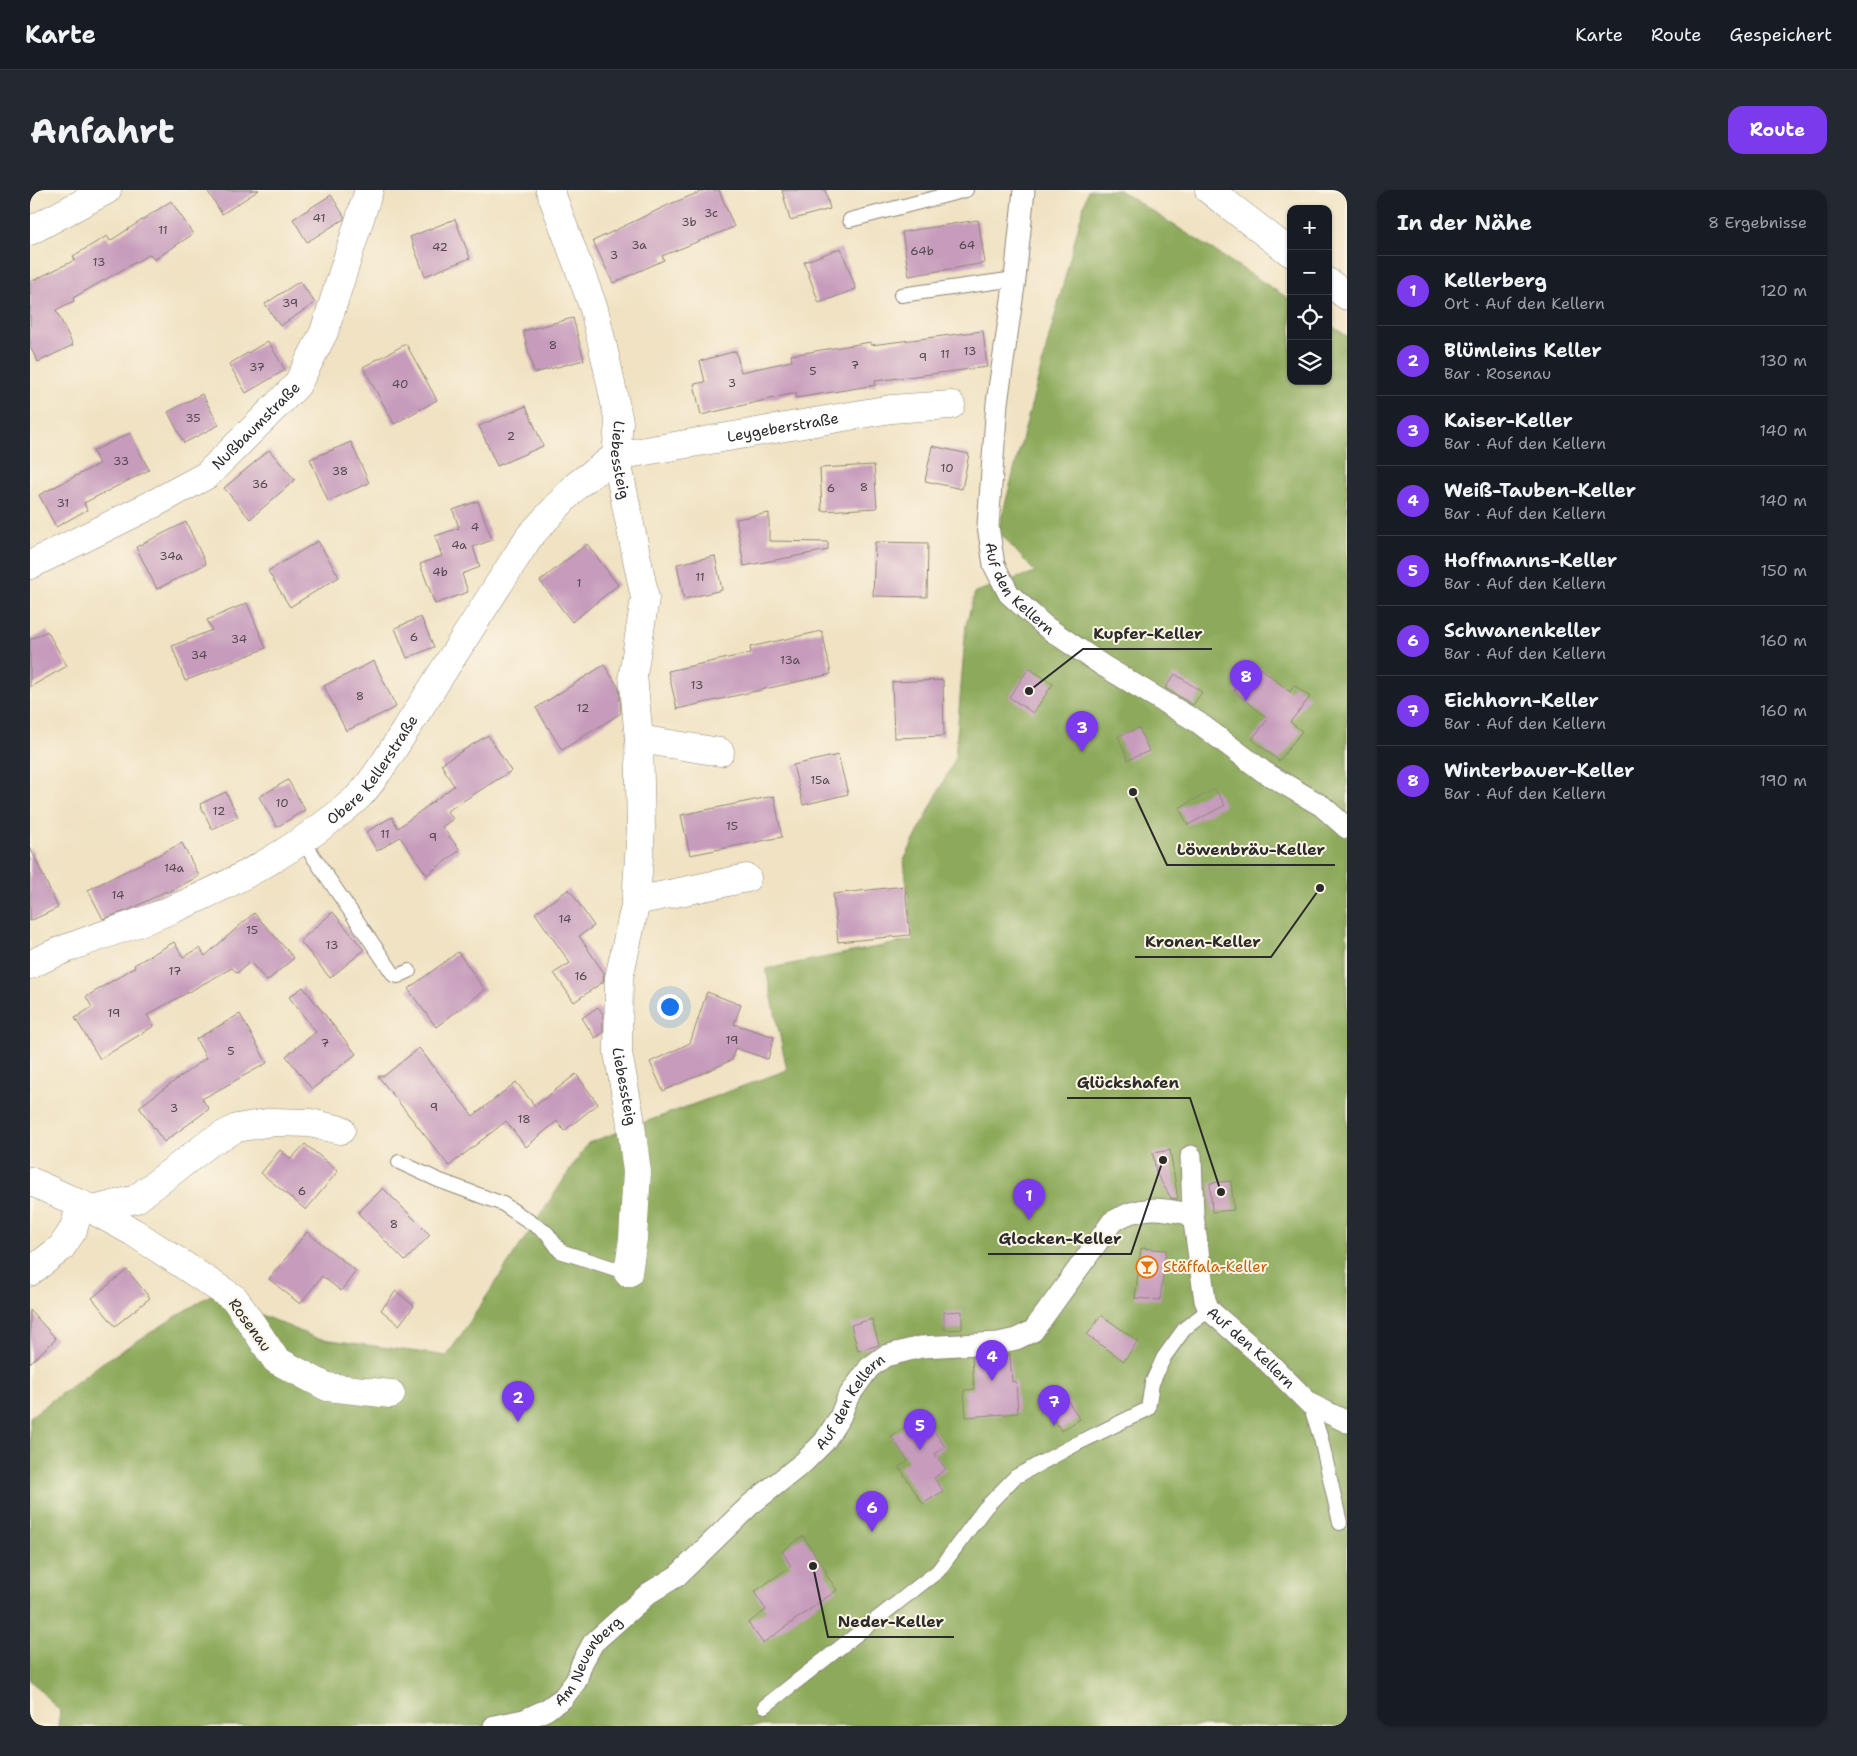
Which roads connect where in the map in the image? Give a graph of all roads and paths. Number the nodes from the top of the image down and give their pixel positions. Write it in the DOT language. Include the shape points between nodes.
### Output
graph roads {
  1 [pos="107,190"];
  2 [pos="369,190"];
  3 [pos="550,190"];
  4 [pos="966,190"];
  5 [pos="1024,190"];
  6 [pos="1210,190"];
  7 [pos="850,220"];
  8 [pos="30,231"];
  9 [pos="1287,250"];
  10 [pos="1014,279"];
  11 [pos="901,295"];
  12 [pos="951,405"];
  13 [pos="616,456"];
  14 [pos="30,565"];
  15 [pos="639,739"];
  16 [pos="720,752"];
  17 [pos="1347,828"];
  18 [pos="302,840"];
  19 [pos="747,878"];
  20 [pos="636,901"];
  21 [pos="30,964"];
  22 [pos="409,971"];
  23 [pos="341,1130"];
  24 [pos="1192,1156"];
  25 [pos="399,1162"];
  26 [pos="30,1181"];
  27 [pos="87,1207"];
  28 [pos="1193,1215"];
  29 [pos="30,1272"];
  30 [pos="628,1273"];
  31 [pos="1209,1310"];
  32 [pos="391,1394"];
  33 [pos="1310,1404"];
  34 [pos="1347,1422"];
  35 [pos="1340,1523"];
  36 [pos="649,1593"];
  37 [pos="766,1706"];
  38 [pos="494,1726"];
  1 -- 8 [label="street"];
  2 -- 14 [label="street, Nußbaumstraße" via="324,332 296,385 207,474"];
  3 -- 13 [label="street, Liebessteig" via="594,309 619,422"];
  4 -- 7 [label="lane"];
  5 -- 10 [label="street, Auf den Kellern"];
  6 -- 9 [label="street"];
  10 -- 11 [label="lane"];
  10 -- 17 [label="street, Auf den Kellern" via="997,403 988,526 994,565 1009,594 1046,626 1102,665 1199,724 1264,772 1322,806"];
  12 -- 13 [label="street, Leygeberstraße" via="891,409"];
  13 -- 15 [label="street, Liebessteig" via="645,598 633,675"];
  13 -- 18 [label="street, Obere Kellerstraße" via="577,485 529,537 385,762 358,797"];
  15 -- 16 [label="street"];
  15 -- 20 [label="street, Liebessteig" via="641,828"];
  18 -- 21 [label="street, Obere Kellerstraße" via="228,884"];
  18 -- 22 [label="lane" via="394,975"];
  19 -- 20 [label="street"];
  20 -- 30 [label="street, Liebessteig" via="619,978 618,1053 636,1172"];
  23 -- 27 [label="street" via="310,1123 272,1122 237,1128 212,1141 136,1199"];
  24 -- 28 [label="street, Auf den Kellern"];
  25 -- 30 [label="lane" via="503,1204 547,1233 560,1251"];
  26 -- 27 [label="street, Rosenau"];
  27 -- 29 [label="street" via="61,1248"];
  27 -- 32 [label="street, Rosenau" via="133,1232 235,1299 276,1360 327,1387"];
  28 -- 31 [label="street, Auf den Kellern"];
  28 -- 36 [label="street, Auf den Kellern" via="1164,1208 1138,1211 1112,1222 1033,1331 1016,1339 921,1347 885,1356 859,1379 824,1442 750,1505 677,1576"];
  31 -- 33 [label="street, Auf den Kellern"];
  31 -- 37 [label="lane" via="1185,1328 1164,1357 1152,1383 1148,1409 1016,1477 985,1508 938,1571"];
  33 -- 34 [label="street, Auf den Kellern"];
  33 -- 35 [label="lane"];
  36 -- 38 [label="street, Am Neuenberg" via="593,1643 576,1681 563,1698 524,1720"];
}
